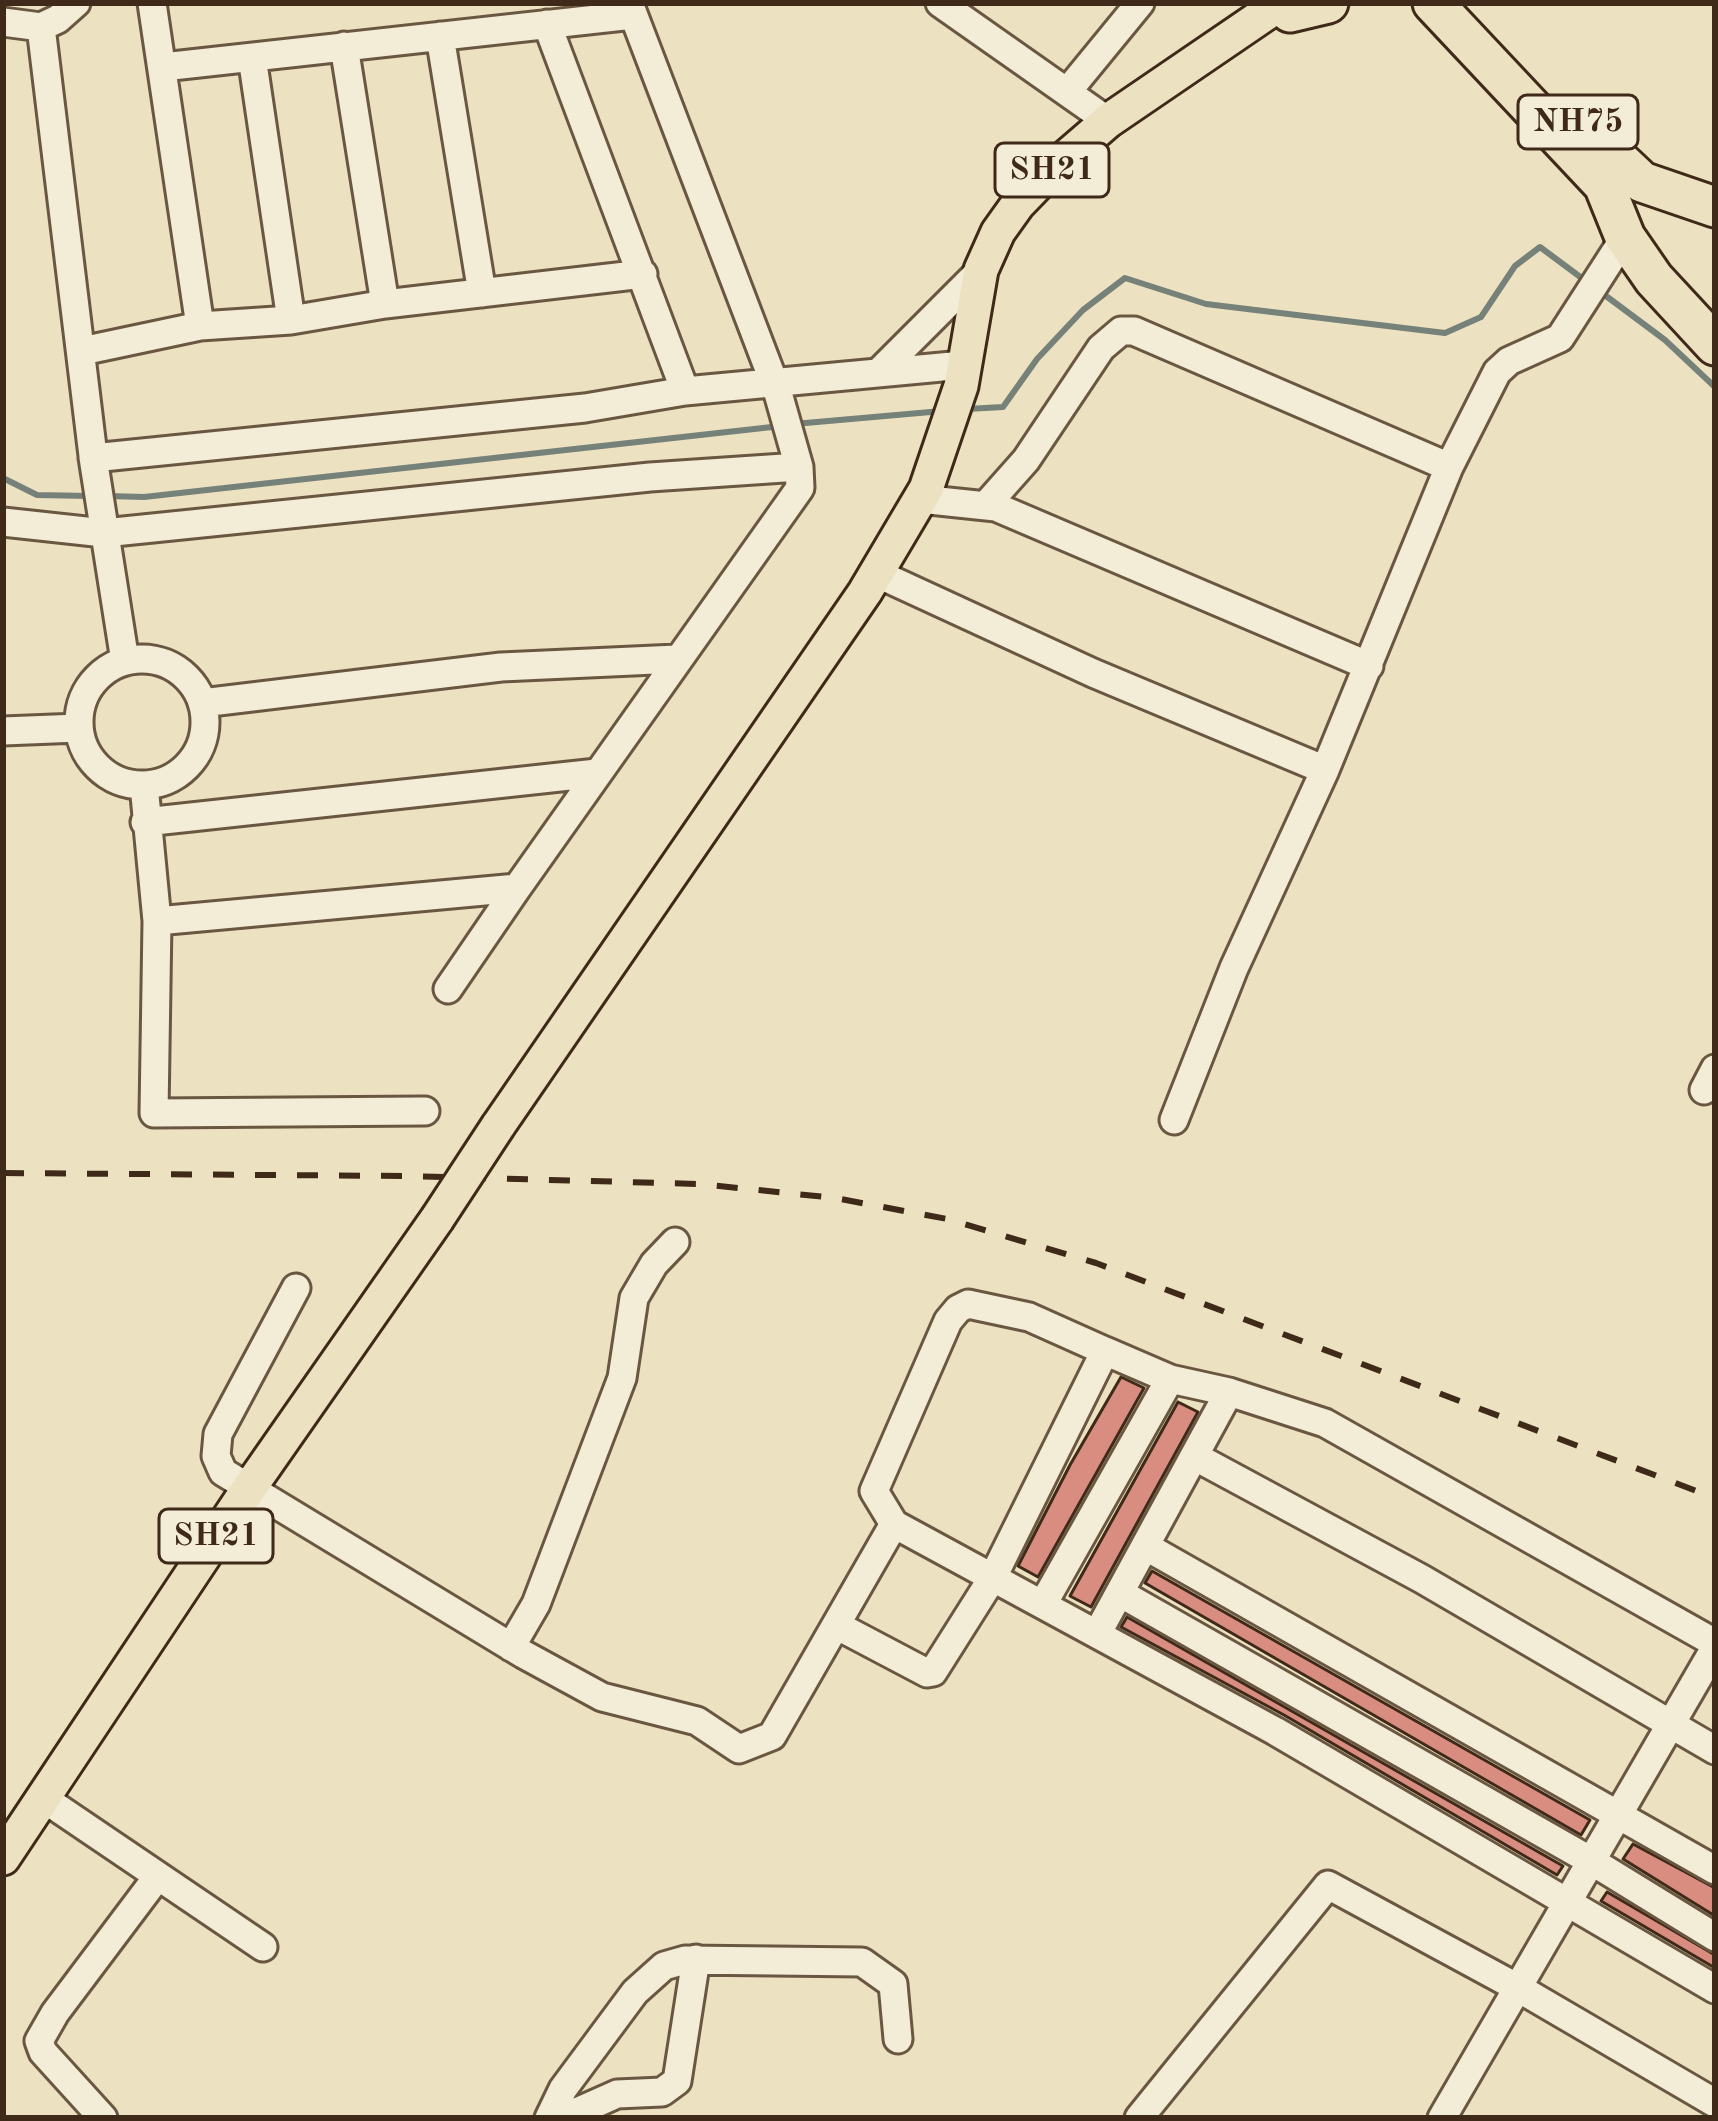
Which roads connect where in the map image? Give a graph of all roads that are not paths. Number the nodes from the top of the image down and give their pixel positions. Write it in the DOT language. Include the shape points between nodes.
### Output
graph roads {
  1 [pos="76,3"];
  2 [pos="152,3"];
  3 [pos="940,3"];
  4 [pos="1463,3"];
  5 [pos="1136,4"];
  6 [pos="1431,4"];
  7 [pos="1301,5"];
  8 [pos="631,9"];
  9 [pos="3,22"];
  10 [pos="547,24"];
  11 [pos="41,26"];
  12 [pos="440,36"];
  13 [pos="344,46"];
  14 [pos="252,57"];
  15 [pos="163,67"];
  16 [pos="1067,92"];
  17 [pos="1108,121"];
  18 [pos="1715,206"];
  19 [pos="1625,236"];
  20 [pos="981,270"];
  21 [pos="643,274"];
  22 [pos="482,293"];
  23 [pos="385,304"];
  24 [pos="291,320"];
  25 [pos="200,326"];
  26 [pos="1715,345"];
  27 [pos="82,351"];
  28 [pos="878,373"];
  29 [pos="962,376"];
  30 [pos="776,389"];
  31 [pos="685,391"];
  32 [pos="94,461"];
  33 [pos="1450,467"];
  34 [pos="800,478"];
  35 [pos="923,494"];
  36 [pos="987,504"];
  37 [pos="3,522"];
  38 [pos="103,525"];
  39 [pos="876,573"];
  40 [pos="677,659"];
  41 [pos="125,661"];
  42 [pos="1369,666"];
  43 [pos="202,703"];
  44 [pos="79,728"];
  45 [pos="3,731"];
  46 [pos="1325,770"];
  47 [pos="597,773"];
  48 [pos="144,785"];
  49 [pos="145,822"];
  50 [pos="517,888"];
  51 [pos="158,921"];
  52 [pos="448,989"];
  53 [pos="425,1111"];
  54 [pos="1174,1120"];
  55 [pos="675,1243"];
  56 [pos="296,1288"];
  57 [pos="1105,1352"];
  58 [pos="1169,1379"];
  59 [pos="1229,1392"];
  60 [pos="1194,1456"];
  61 [pos="248,1490"];
  62 [pos="895,1524"];
  63 [pos="1145,1546"];
  64 [pos="993,1577"];
  65 [pos="1120,1593"];
  66 [pos="1043,1604"];
  67 [pos="836,1625"];
  68 [pos="1097,1634"];
  69 [pos="1715,1646"];
  70 [pos="512,1647"];
  71 [pos="1671,1725"];
  72 [pos="1715,1750"];
  73 [pos="43,1798"];
  74 [pos="1619,1815"];
  75 [pos="3,1858"];
  76 [pos="1593,1862"];
  77 [pos="1715,1870"];
  78 [pos="158,1876"];
  79 [pos="1570,1903"];
  80 [pos="1715,1937"];
  81 [pos="263,1948"];
  82 [pos="696,1959"];
  83 [pos="1715,1989"];
  84 [pos="1520,1990"];
  85 [pos="898,2039"];
  86 [pos="1715,2103"];
  87 [pos="104,2118"];
  88 [pos="550,2118"];
  89 [pos="563,2118"];
  90 [pos="1139,2118"];
  91 [pos="1442,2118"];
  1 -- 11 [label="street"];
  2 -- 15 [label="street"];
  3 -- 16 [label="street"];
  4 -- 18 [label="highway, NH75" via="1642,182"];
  5 -- 16 [label="street"];
  6 -- 19 [label="highway, NH75" via="1604,185"];
  7 -- 17 [label="main road, SH21" via="1231,40"];
  8 -- 10 [label="street"];
  8 -- 30 [label="street"];
  9 -- 11 [label="street"];
  10 -- 12 [label="street"];
  10 -- 21 [label="street"];
  11 -- 27 [label="street"];
  12 -- 13 [label="street"];
  12 -- 22 [label="street"];
  13 -- 14 [label="street"];
  13 -- 23 [label="street"];
  14 -- 15 [label="street"];
  14 -- 24 [label="street"];
  15 -- 25 [label="street"];
  16 -- 17 [label="street"];
  17 -- 20 [label="main road, SH21" via="1018,204"];
  19 -- 26 [label="highway, NH75"];
  19 -- 33 [label="street" via="1560,338 1502,366"];
  20 -- 28 [label="street"];
  20 -- 29 [label="main road, SH21"];
  21 -- 22 [label="street"];
  21 -- 31 [label="street"];
  22 -- 23 [label="street"];
  23 -- 24 [label="street"];
  24 -- 25 [label="street"];
  25 -- 27 [label="street"];
  27 -- 32 [label="street"];
  28 -- 29 [label="street"];
  28 -- 30 [label="street"];
  29 -- 35 [label="main road, SH21"];
  30 -- 31 [label="street"];
  30 -- 34 [label="street"];
  31 -- 32 [label="street"];
  32 -- 38 [label="street"];
  33 -- 36 [label="street" via="1121,332"];
  33 -- 42 [label="street"];
  34 -- 38 [label="street" via="650,477"];
  34 -- 40 [label="street"];
  35 -- 36 [label="street"];
  35 -- 39 [label="main road, SH21"];
  36 -- 42 [label="street"];
  37 -- 38 [label="street"];
  38 -- 41 [label="street"];
  39 -- 46 [label="street"];
  39 -- 61 [label="main road, SH21, bridge"];
  40 -- 43 [label="street" via="501,668"];
  40 -- 47 [label="street"];
  41 -- 43 [label="street" via="163,662"];
  41 -- 44 [label="street" via="95,679"];
  42 -- 46 [label="street"];
  43 -- 48 [label="street" via="194,759"];
  44 -- 45 [label="street"];
  44 -- 48 [label="street" via="83,746 108,775"];
  46 -- 54 [label="street"];
  47 -- 49 [label="street"];
  47 -- 50 [label="street"];
  48 -- 49 [label="street"];
  49 -- 51 [label="street"];
  50 -- 51 [label="street"];
  50 -- 52 [label="street"];
  51 -- 53 [label="street" via="154,1112"];
  55 -- 70 [label="street" via="634,1298 622,1378"];
  56 -- 61 [label="street" via="218,1434 218,1463"];
  57 -- 58 [label="street"];
  57 -- 62 [label="street" via="1028,1317 968,1304 958,1309 874,1491"];
  57 -- 64 [label="street"];
  58 -- 59 [label="street"];
  58 -- 66 [label="street"];
  59 -- 60 [label="street"];
  59 -- 69 [label="street" via="1325,1423"];
  60 -- 63 [label="street"];
  60 -- 71 [label="street"];
  61 -- 70 [label="street"];
  61 -- 73 [label="main road, SH21"];
  62 -- 64 [label="street"];
  62 -- 67 [label="street"];
  63 -- 65 [label="street"];
  63 -- 74 [label="street"];
  64 -- 66 [label="street"];
  64 -- 67 [label="street" via="931,1673"];
  65 -- 68 [label="street"];
  65 -- 76 [label="street"];
  66 -- 68 [label="street"];
  67 -- 70 [label="street" via="772,1736 739,1749 697,1721 602,1697"];
  68 -- 79 [label="street"];
  69 -- 71 [label="street"];
  71 -- 72 [label="street"];
  71 -- 74 [label="street"];
  73 -- 75 [label="main road, SH21"];
  73 -- 78 [label="street"];
  74 -- 76 [label="street"];
  74 -- 77 [label="street"];
  76 -- 79 [label="street"];
  76 -- 80 [label="street"];
  78 -- 81 [label="street"];
  78 -- 87 [label="street" via="40,2041"];
  79 -- 83 [label="street"];
  79 -- 84 [label="street"];
  82 -- 85 [label="street" via="862,1962 893,1984"];
  82 -- 88 [label="street" via="664,1966 635,1991"];
  82 -- 89 [label="street" via="677,2081 662,2092 617,2094"];
  84 -- 86 [label="street"];
  84 -- 90 [label="street" via="1328,1885"];
  84 -- 91 [label="street"];
}
